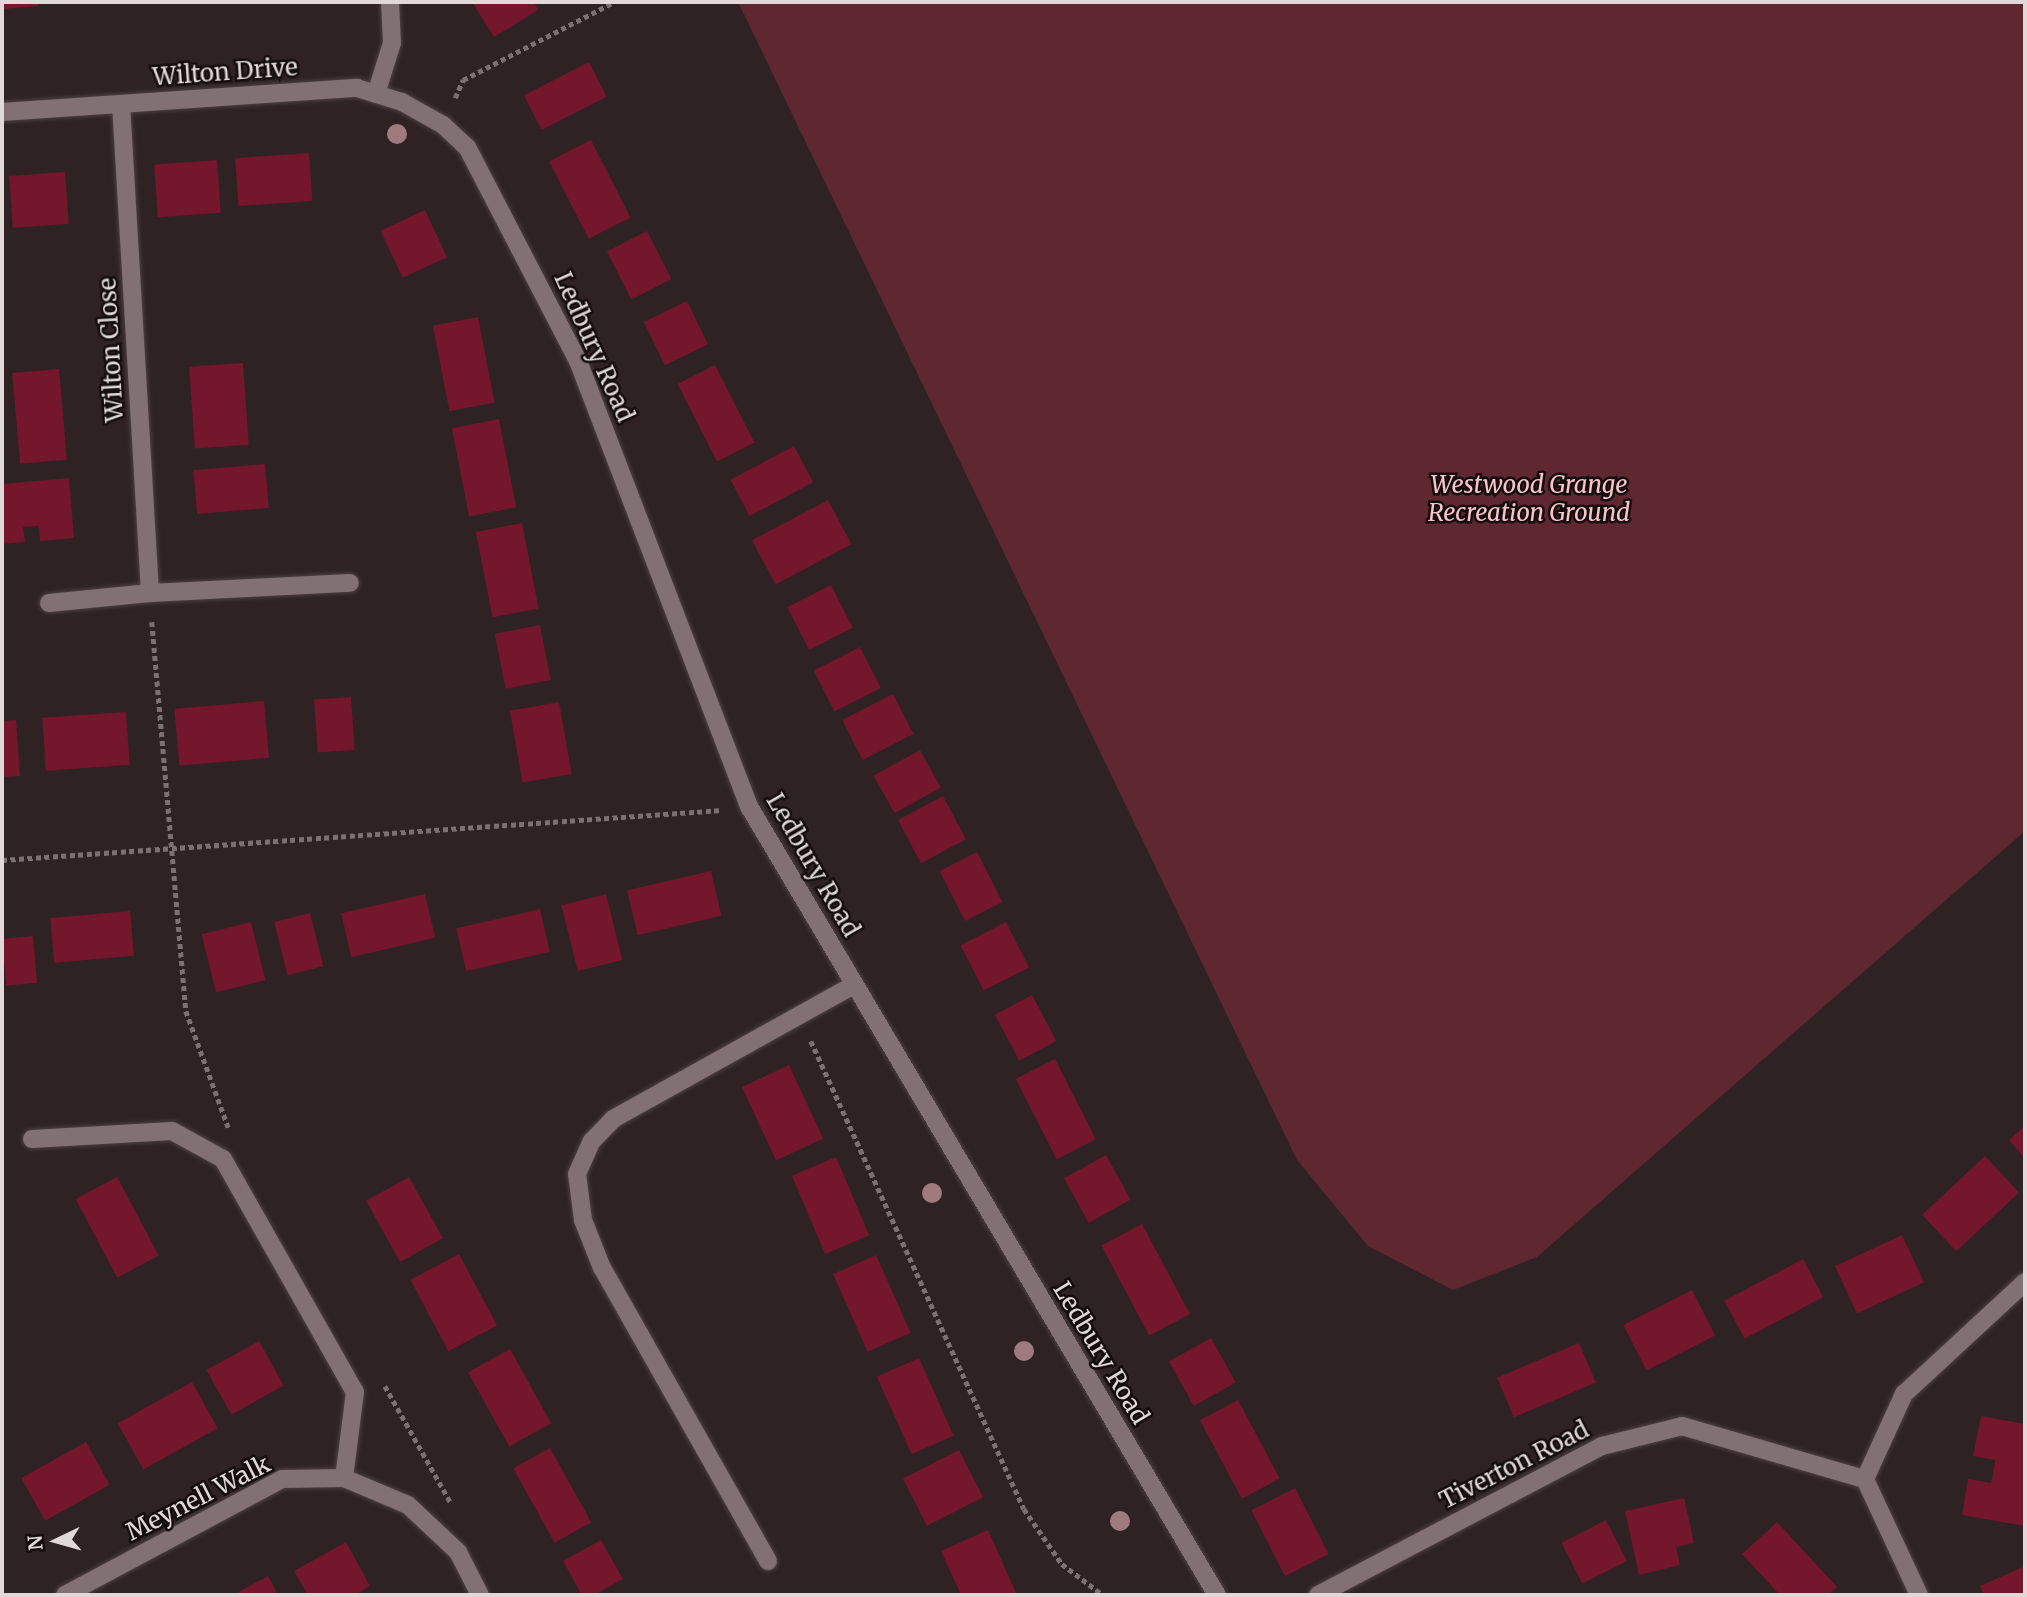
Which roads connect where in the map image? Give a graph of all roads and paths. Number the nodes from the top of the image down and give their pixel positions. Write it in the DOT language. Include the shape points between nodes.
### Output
graph roads {
  1 [pos="390,2"];
  2 [pos="614,2"];
  3 [pos="376,94"];
  4 [pos="121,104"];
  5 [pos="2,113"];
  6 [pos="443,125"];
  7 [pos="350,583"];
  8 [pos="150,593"];
  9 [pos="48,603"];
  10 [pos="750,808"];
  11 [pos="168,848"];
  12 [pos="2,860"];
  13 [pos="853,985"];
  14 [pos="799,1015"];
  15 [pos="32,1139"];
  16 [pos="223,1159"];
  17 [pos="2025,1282"];
  18 [pos="344,1478"];
  19 [pos="1865,1479"];
  20 [pos="768,1560"];
  21 [pos="65,1595"];
  22 [pos="480,1595"];
  23 [pos="1103,1595"];
  24 [pos="1217,1595"];
  25 [pos="1318,1595"];
  26 [pos="1919,1595"];
  1 -- 3 [label="street" via="392,43"];
  2 -- 6 [label="path" via="463,80"];
  3 -- 4 [label="street, Wilton Drive" via="357,88"];
  3 -- 6 [label="street, Wilton Drive" via="402,102"];
  4 -- 5 [label="street, Wilton Drive"];
  4 -- 8 [label="street, Wilton Close"];
  6 -- 10 [label="street, Ledbury Road" via="467,147 481,169 578,361"];
  7 -- 8 [label="street"];
  8 -- 9 [label="street"];
  8 -- 11 [label="path"];
  10 -- 11 [label="path"];
  10 -- 13 [label="street, Ledbury Road"];
  11 -- 12 [label="path"];
  11 -- 16 [label="path" via="186,1011 230,1134"];
  13 -- 14 [label="street"];
  13 -- 24 [label="street, Ledbury Road"];
  14 -- 20 [label="street" via="613,1119 592,1141 577,1174 583,1220 602,1268"];
  14 -- 23 [label="path" via="1024,1509 1062,1564"];
  15 -- 16 [label="street" via="172,1131"];
  16 -- 18 [label="street" via="355,1392"];
  17 -- 19 [label="street" via="1904,1394"];
  18 -- 21 [label="street, Meynell Walk" via="282,1479"];
  18 -- 22 [label="street, Meynell Walk" via="408,1506 458,1552"];
  19 -- 25 [label="street, Tiverton Road" via="1682,1426 1602,1446"];
  19 -- 26 [label="street"];
}
